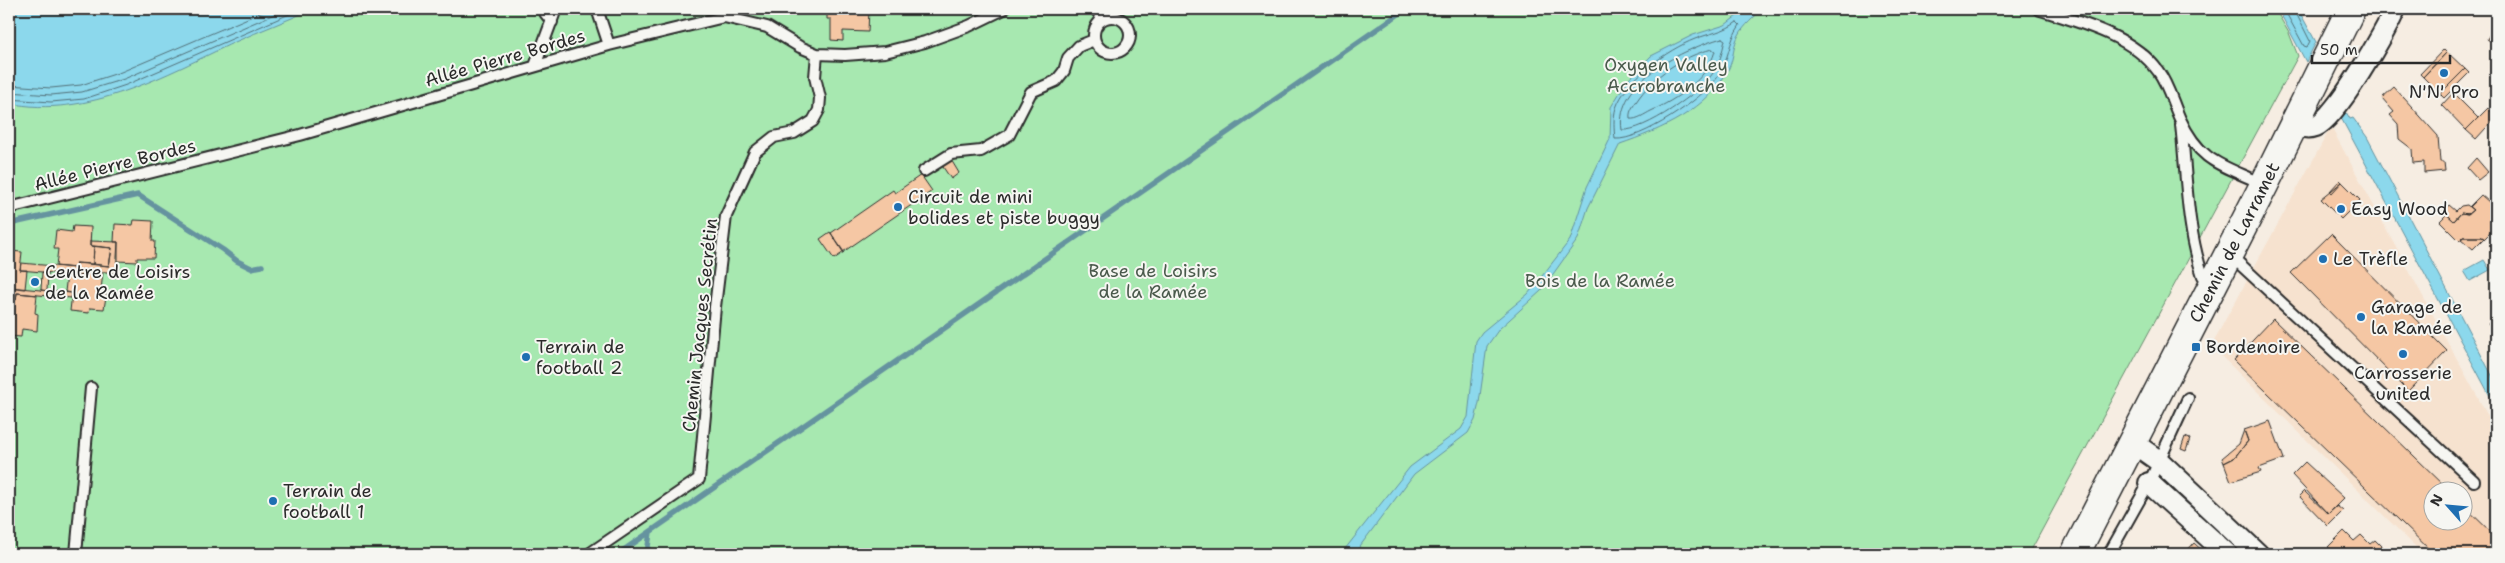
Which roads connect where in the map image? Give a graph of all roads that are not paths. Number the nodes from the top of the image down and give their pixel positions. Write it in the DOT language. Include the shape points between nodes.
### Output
graph roads {
  1 [pos="542,9"];
  2 [pos="556,9"];
  3 [pos="597,9"];
  4 [pos="1004,9"];
  5 [pos="1096,9"];
  6 [pos="2038,9"];
  7 [pos="2351,9"];
  8 [pos="2395,9"];
  9 [pos="1102,19"];
  10 [pos="552,22"];
  11 [pos="1094,40"];
  12 [pos="609,45"];
  13 [pos="817,54"];
  14 [pos="534,66"];
  15 [pos="2181,122"];
  16 [pos="2294,123"];
  17 [pos="924,172"];
  18 [pos="2264,185"];
  19 [pos="9,208"];
  20 [pos="2229,253"];
  21 [pos="2214,282"];
  22 [pos="91,388"];
  23 [pos="2188,398"];
  24 [pos="2132,442"];
  25 [pos="2159,462"];
  26 [pos="2474,480"];
  27 [pos="2149,483"];
  28 [pos="2200,498"];
  29 [pos="2184,515"];
  30 [pos="76,554"];
  31 [pos="589,554"];
  32 [pos="2075,554"];
  33 [pos="2109,554"];
  34 [pos="2227,554"];
  35 [pos="2258,554"];
  1 -- 10 [label="lane"];
  2 -- 10 [label="lane"];
  3 -- 12 [label="lane"];
  4 -- 13 [label="lane, Allée Pierre Bordes" via="970,26 885,52"];
  5 -- 9 [label="lane"];
  6 -- 15 [label="lane" via="2103,32 2145,57 2159,72"];
  7 -- 16 [label="main road, Chemin de Larramet"];
  8 -- 16 [label="street" via="2345,95 2330,114 2317,126 2304,128"];
  9 -- 11 [label="lane" via="1095,28"];
  9 -- 11 [label="lane" via="1114,16 1124,21 1130,32 1128,42 1121,50 1111,53 1100,49"];
  10 -- 14 [label="lane"];
  11 -- 17 [label="lane" via="1079,46 1068,58 1056,81 1031,92 1009,135 981,151 951,154"];
  12 -- 13 [label="lane, Allée Pierre Bordes" via="724,17 767,27"];
  12 -- 14 [label="lane, Allée Pierre Bordes"];
  13 -- 31 [label="lane, Chemin Jacques Secrétin" via="815,77 820,98 819,110 813,121 794,133 774,137 755,152 726,216 700,479"];
  14 -- 19 [label="lane, Allée Pierre Bordes" via="300,135"];
  15 -- 18 [label="lane" via="2195,146 2209,159"];
  15 -- 21 [label="lane" via="2196,254 2203,276"];
  16 -- 18 [label="main road, Chemin de Larramet"];
  18 -- 20 [label="main road, Chemin de Larramet"];
  20 -- 21 [label="main road, Chemin de Larramet"];
  20 -- 26 [label="lane"];
  21 -- 24 [label="main road, Chemin de Larramet"];
  22 -- 30 [label="lane"];
  23 -- 25 [label="lane"];
  24 -- 25 [label="street"];
  24 -- 32 [label="main road, Chemin de Larramet"];
  25 -- 27 [label="lane"];
  25 -- 28 [label="street"];
  27 -- 29 [label="street"];
  27 -- 33 [label="lane"];
  28 -- 29 [label="street"];
  28 -- 35 [label="street"];
  29 -- 34 [label="street"];
}
